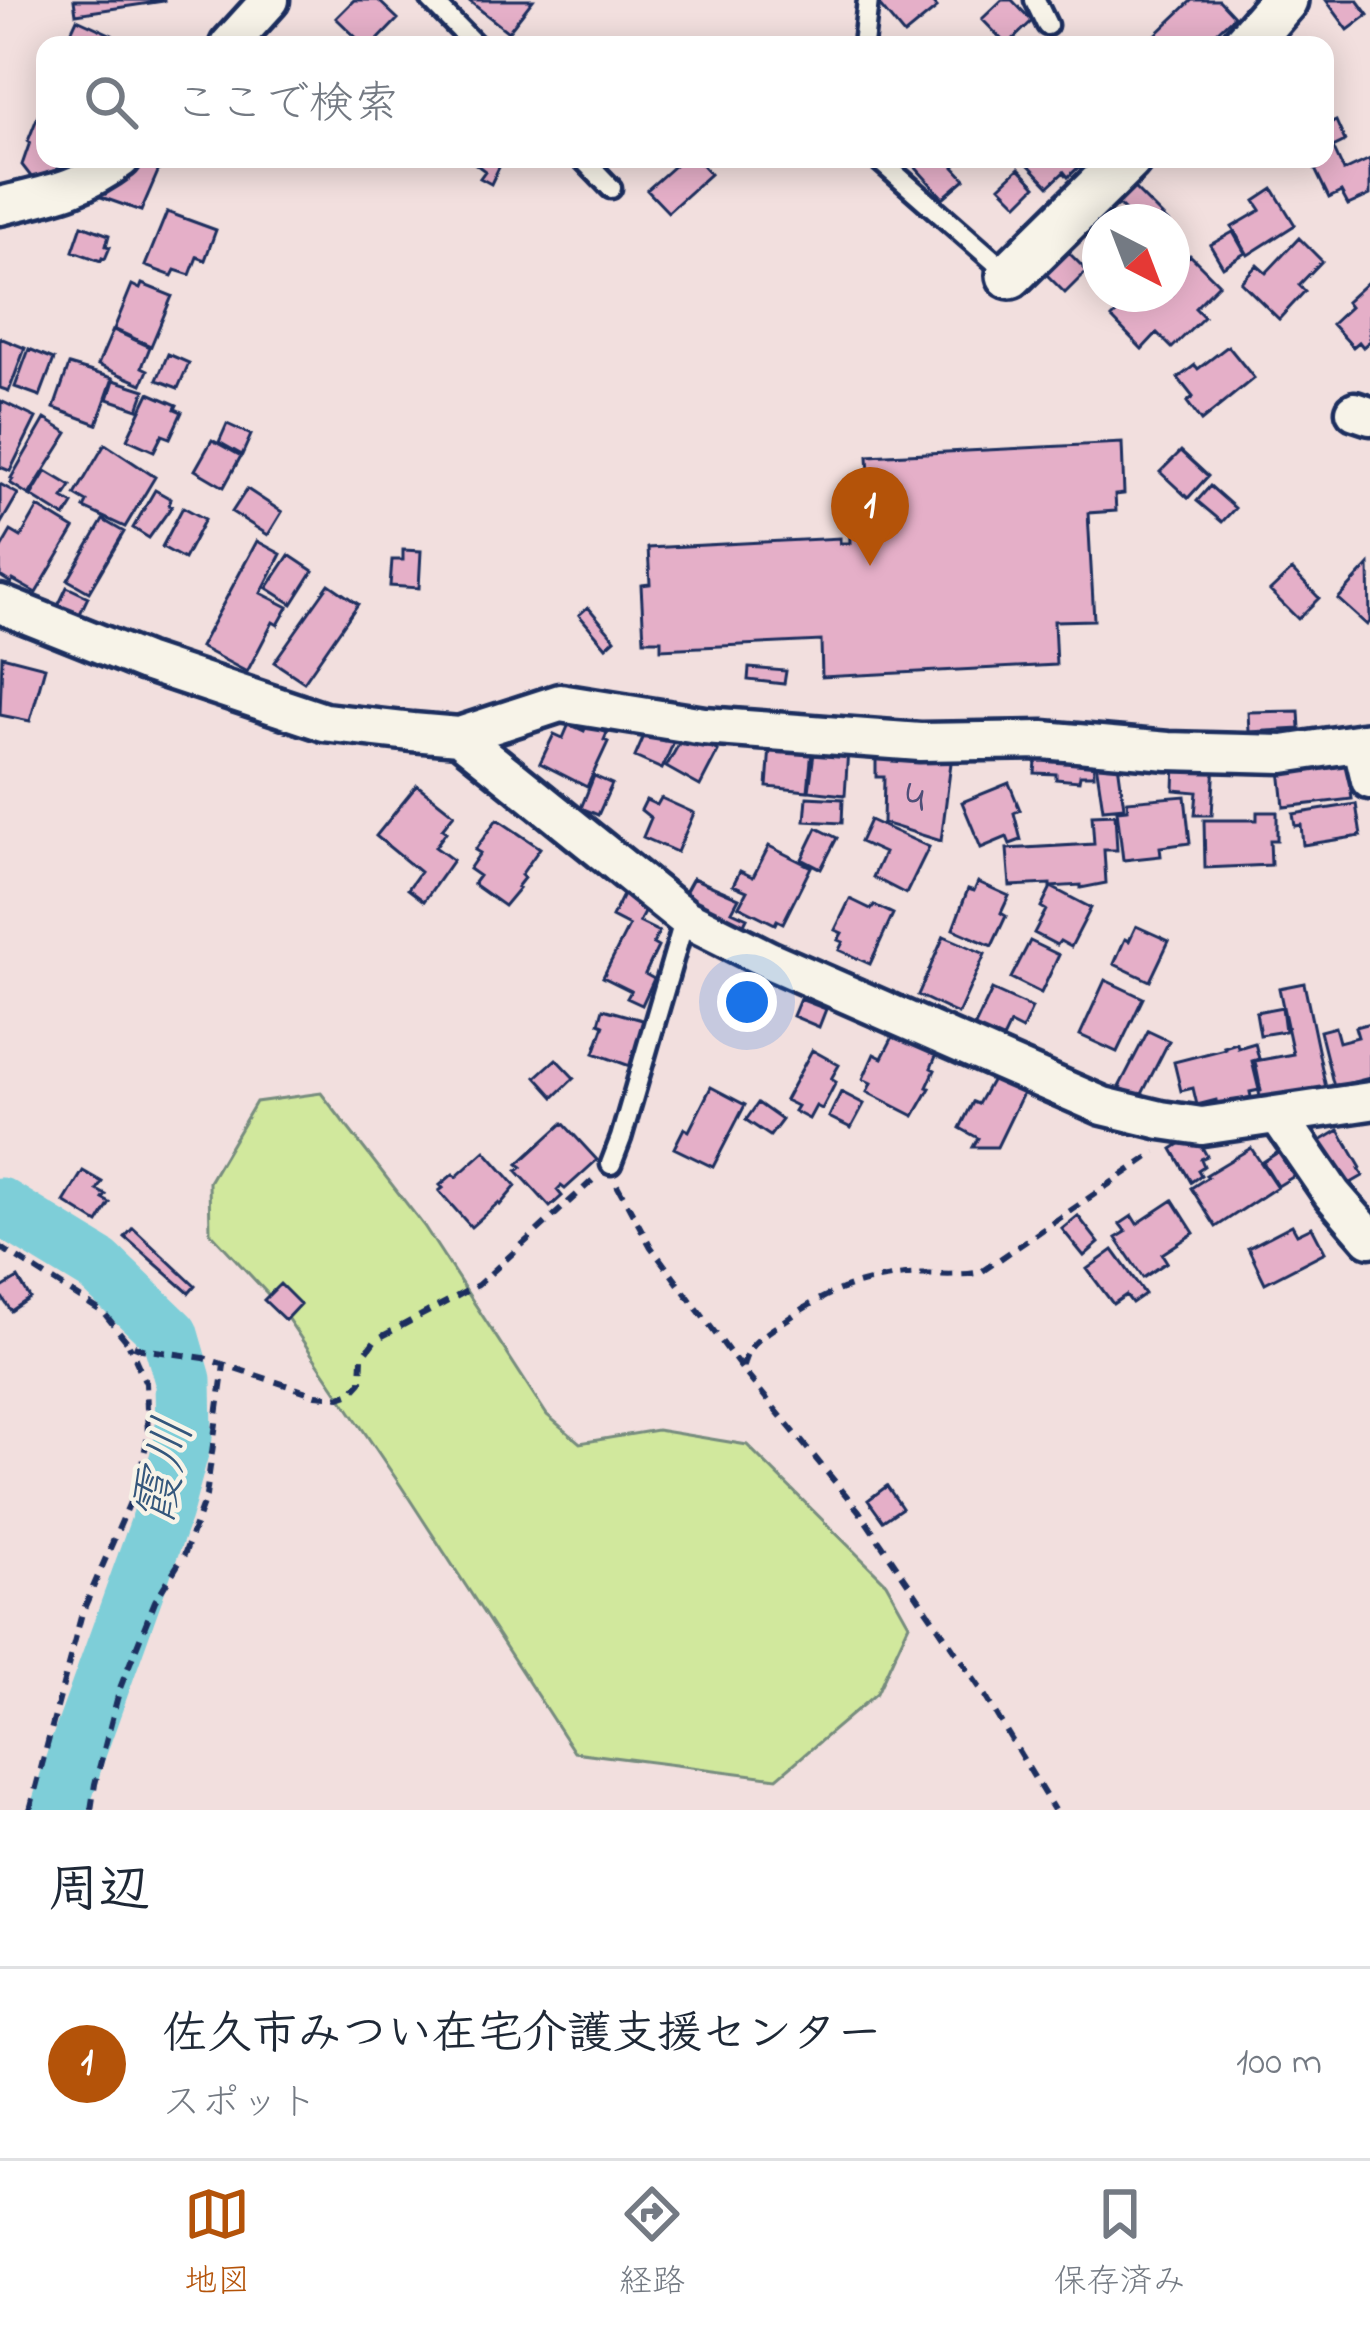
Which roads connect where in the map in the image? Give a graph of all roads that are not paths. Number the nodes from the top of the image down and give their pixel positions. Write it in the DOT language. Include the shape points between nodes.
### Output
graph roads {
  1 [pos="270,0"];
  2 [pos="431,0"];
  3 [pos="868,0"];
  4 [pos="1035,0"];
  5 [pos="1284,0"];
  6 [pos="1047,25"];
  7 [pos="237,36"];
  8 [pos="466,36"];
  9 [pos="864,36"];
  10 [pos="1253,36"];
  11 [pos="110,168"];
  12 [pos="591,168"];
  13 [pos="888,168"];
  14 [pos="1119,168"];
  15 [pos="610,188"];
  16 [pos="0,206"];
  17 [pos="1010,275"];
  18 [pos="0,604"];
  19 [pos="459,736"];
  20 [pos="1366,742"];
  21 [pos="1370,780"];
  22 [pos="685,918"];
  23 [pos="1370,1101"];
  24 [pos="1278,1114"];
  25 [pos="611,1164"];
  26 [pos="1370,1238"];
  1 -- 7 [label="street"];
  2 -- 8 [label="lane"];
  3 -- 9 [label="lane"];
  4 -- 6 [label="lane"];
  5 -- 10 [label="street"];
  11 -- 16 [label="street" via="69,189"];
  12 -- 15 [label="lane"];
  13 -- 17 [label="lane"];
  14 -- 17 [label="street"];
  18 -- 19 [label="street" via="324,722"];
  19 -- 20 [label="street" via="560,704 704,726 920,742 1042,740 1283,754"];
  19 -- 22 [label="street"];
  20 -- 21 [label="street"];
  22 -- 24 [label="street" via="1103,1106 1202,1126"];
  22 -- 25 [label="lane"];
  23 -- 24 [label="street"];
  24 -- 26 [label="street"];
}
